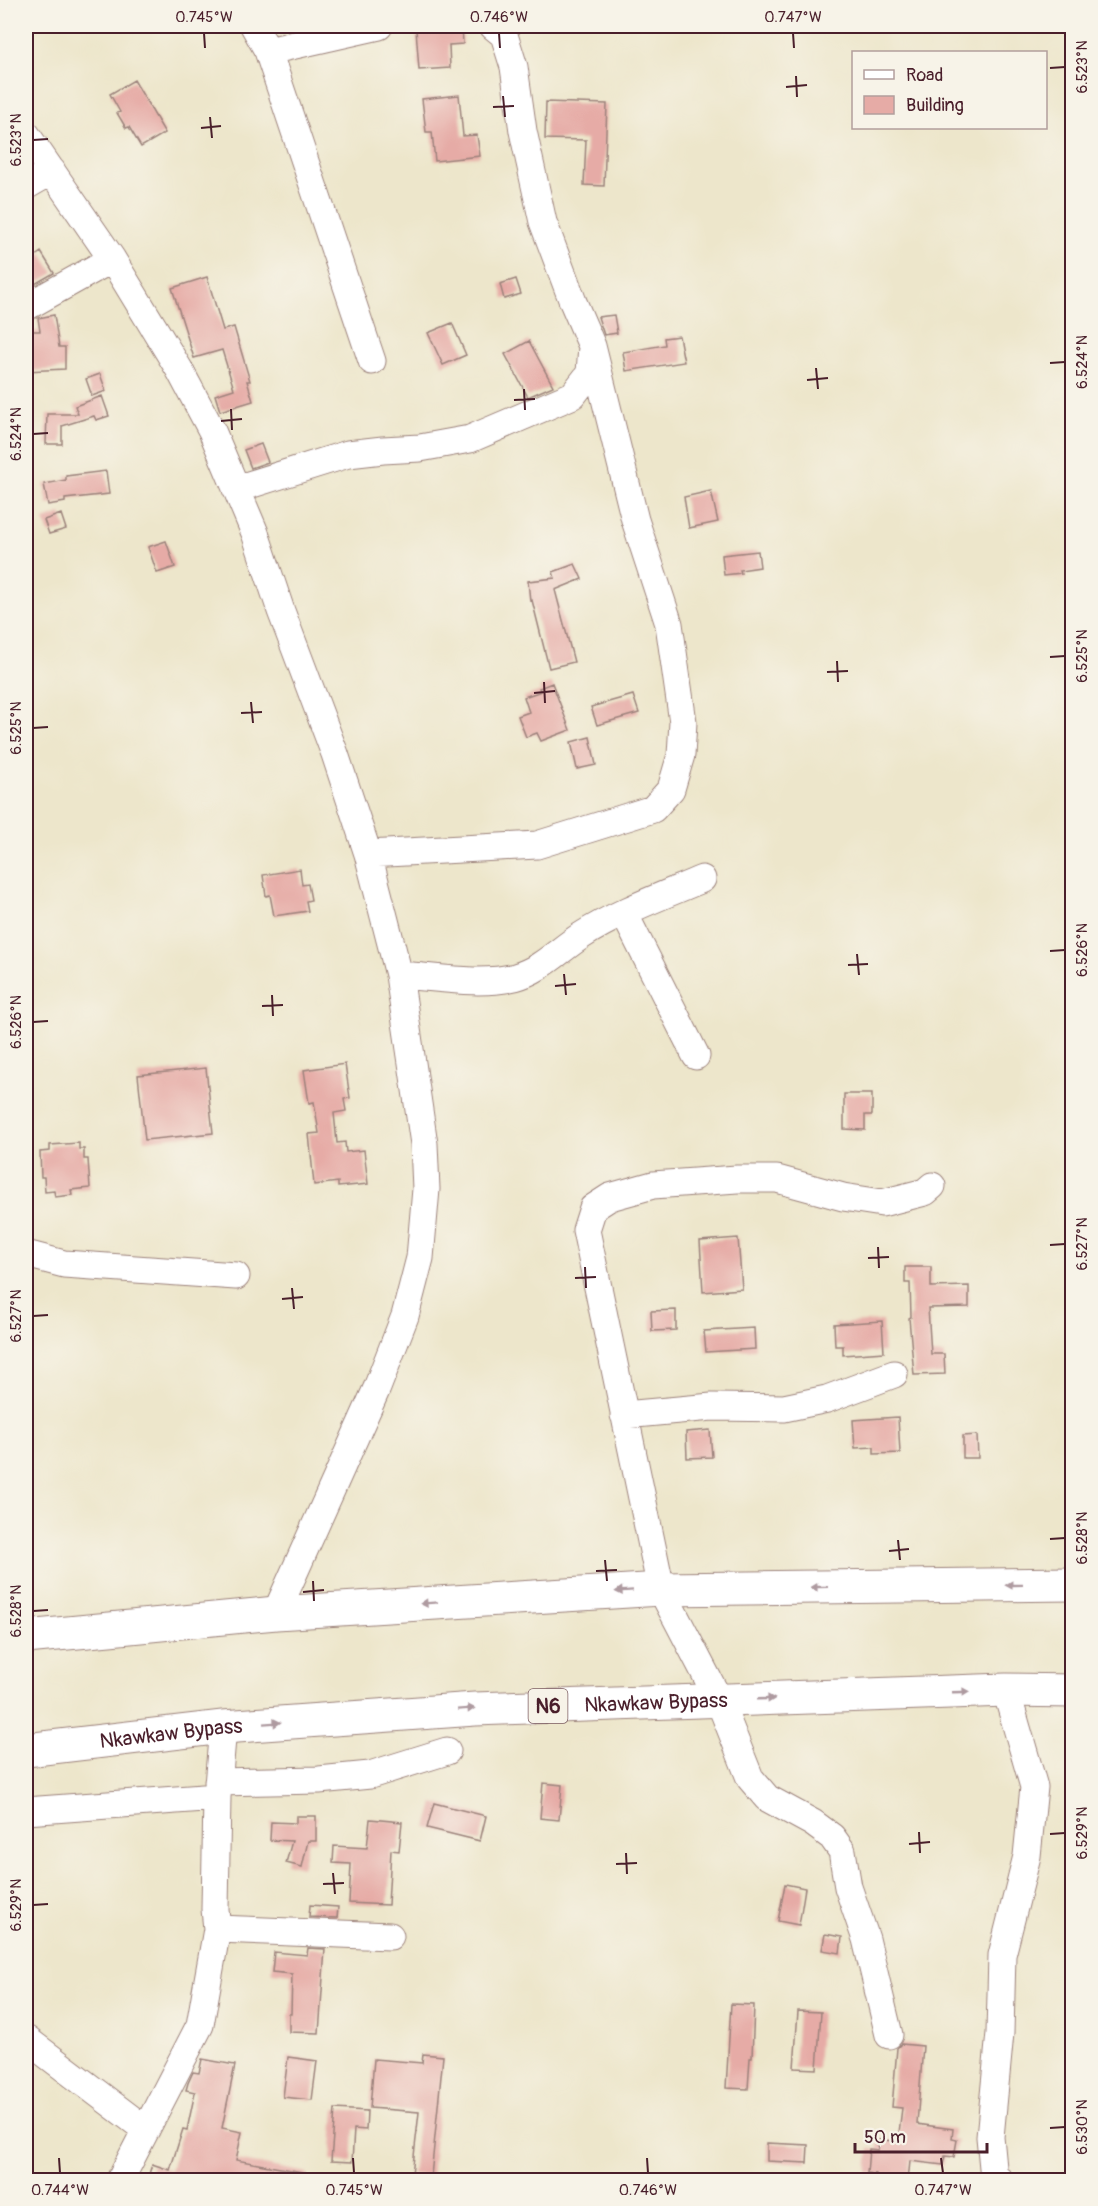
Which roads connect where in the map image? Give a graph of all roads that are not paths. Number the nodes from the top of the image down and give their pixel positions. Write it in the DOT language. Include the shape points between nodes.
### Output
graph roads {
  1 [pos="254,26"];
  2 [pos="379,26"];
  3 [pos="493,26"];
  4 [pos="268,51"];
  5 [pos="26,134"];
  6 [pos="52,171"];
  7 [pos="26,186"];
  8 [pos="112,259"];
  9 [pos="26,307"];
  10 [pos="592,346"];
  11 [pos="372,361"];
  12 [pos="236,489"];
  13 [pos="368,854"];
  14 [pos="702,879"];
  15 [pos="624,913"];
  16 [pos="399,975"];
  17 [pos="696,1056"];
  18 [pos="932,1186"];
  19 [pos="26,1254"];
  20 [pos="236,1276"];
  21 [pos="894,1374"];
  22 [pos="624,1415"];
  23 [pos="1072,1584"];
  24 [pos="661,1589"];
  25 [pos="276,1613"];
  26 [pos="26,1637"];
  27 [pos="1006,1690"];
  28 [pos="1072,1691"];
  29 [pos="718,1700"];
  30 [pos="223,1727"];
  31 [pos="26,1750"];
  32 [pos="447,1750"];
  33 [pos="218,1790"];
  34 [pos="26,1811"];
  35 [pos="217,1929"];
  36 [pos="390,1936"];
  37 [pos="889,2035"];
  38 [pos="26,2039"];
  39 [pos="146,2130"];
  40 [pos="120,2181"];
  41 [pos="999,2181"];
  1 -- 4 [label="street"];
  2 -- 4 [label="street"];
  3 -- 10 [label="street" via="504,35 514,66 523,131 543,222"];
  4 -- 11 [label="street"];
  5 -- 6 [label="street"];
  6 -- 7 [label="street"];
  6 -- 8 [label="street"];
  8 -- 9 [label="street"];
  8 -- 12 [label="street" via="179,369 212,431"];
  10 -- 12 [label="street" via="590,373 573,395 470,439 348,454"];
  10 -- 13 [label="street" via="634,520 669,624 683,722 681,755 671,789 653,809 537,845"];
  12 -- 13 [label="street"];
  13 -- 16 [label="street"];
  14 -- 15 [label="street"];
  15 -- 16 [label="street" via="582,936 540,967 515,977 484,980"];
  15 -- 17 [label="street"];
  16 -- 25 [label="street" via="424,1144 426,1189 420,1258 405,1316 377,1388"];
  18 -- 22 [label="street" via="926,1192 882,1203 777,1179 737,1179 653,1185 610,1197 593,1208 586,1230"];
  19 -- 20 [label="street" via="64,1264"];
  21 -- 22 [label="street" via="827,1399 784,1408 712,1407"];
  22 -- 24 [label="street"];
  23 -- 24 [label="highway, one-way"];
  24 -- 25 [label="highway, one-way"];
  24 -- 29 [label="street"];
  25 -- 26 [label="highway"];
  27 -- 28 [label="highway, Nkawkaw Bypass / N6"];
  29 -- 27 [label="highway, Nkawkaw Bypass / N6, one-way"];
  27 -- 41 [label="street" via="1034,1787 1027,1856 1002,1955 1000,2033 990,2137 994,2178"];
  30 -- 29 [label="highway, Nkawkaw Bypass / N6, one-way" via="475,1708"];
  29 -- 37 [label="street" via="750,1778 766,1798 813,1823 832,1837 842,1851 848,1887 866,1939"];
  30 -- 31 [label="highway, Nkawkaw Bypass / N6"];
  30 -- 33 [label="street"];
  32 -- 33 [label="street" via="370,1775"];
  33 -- 34 [label="street"];
  33 -- 35 [label="street"];
  35 -- 36 [label="street"];
  35 -- 39 [label="street" via="200,2025"];
  38 -- 39 [label="street"];
  39 -- 40 [label="street"];
}
